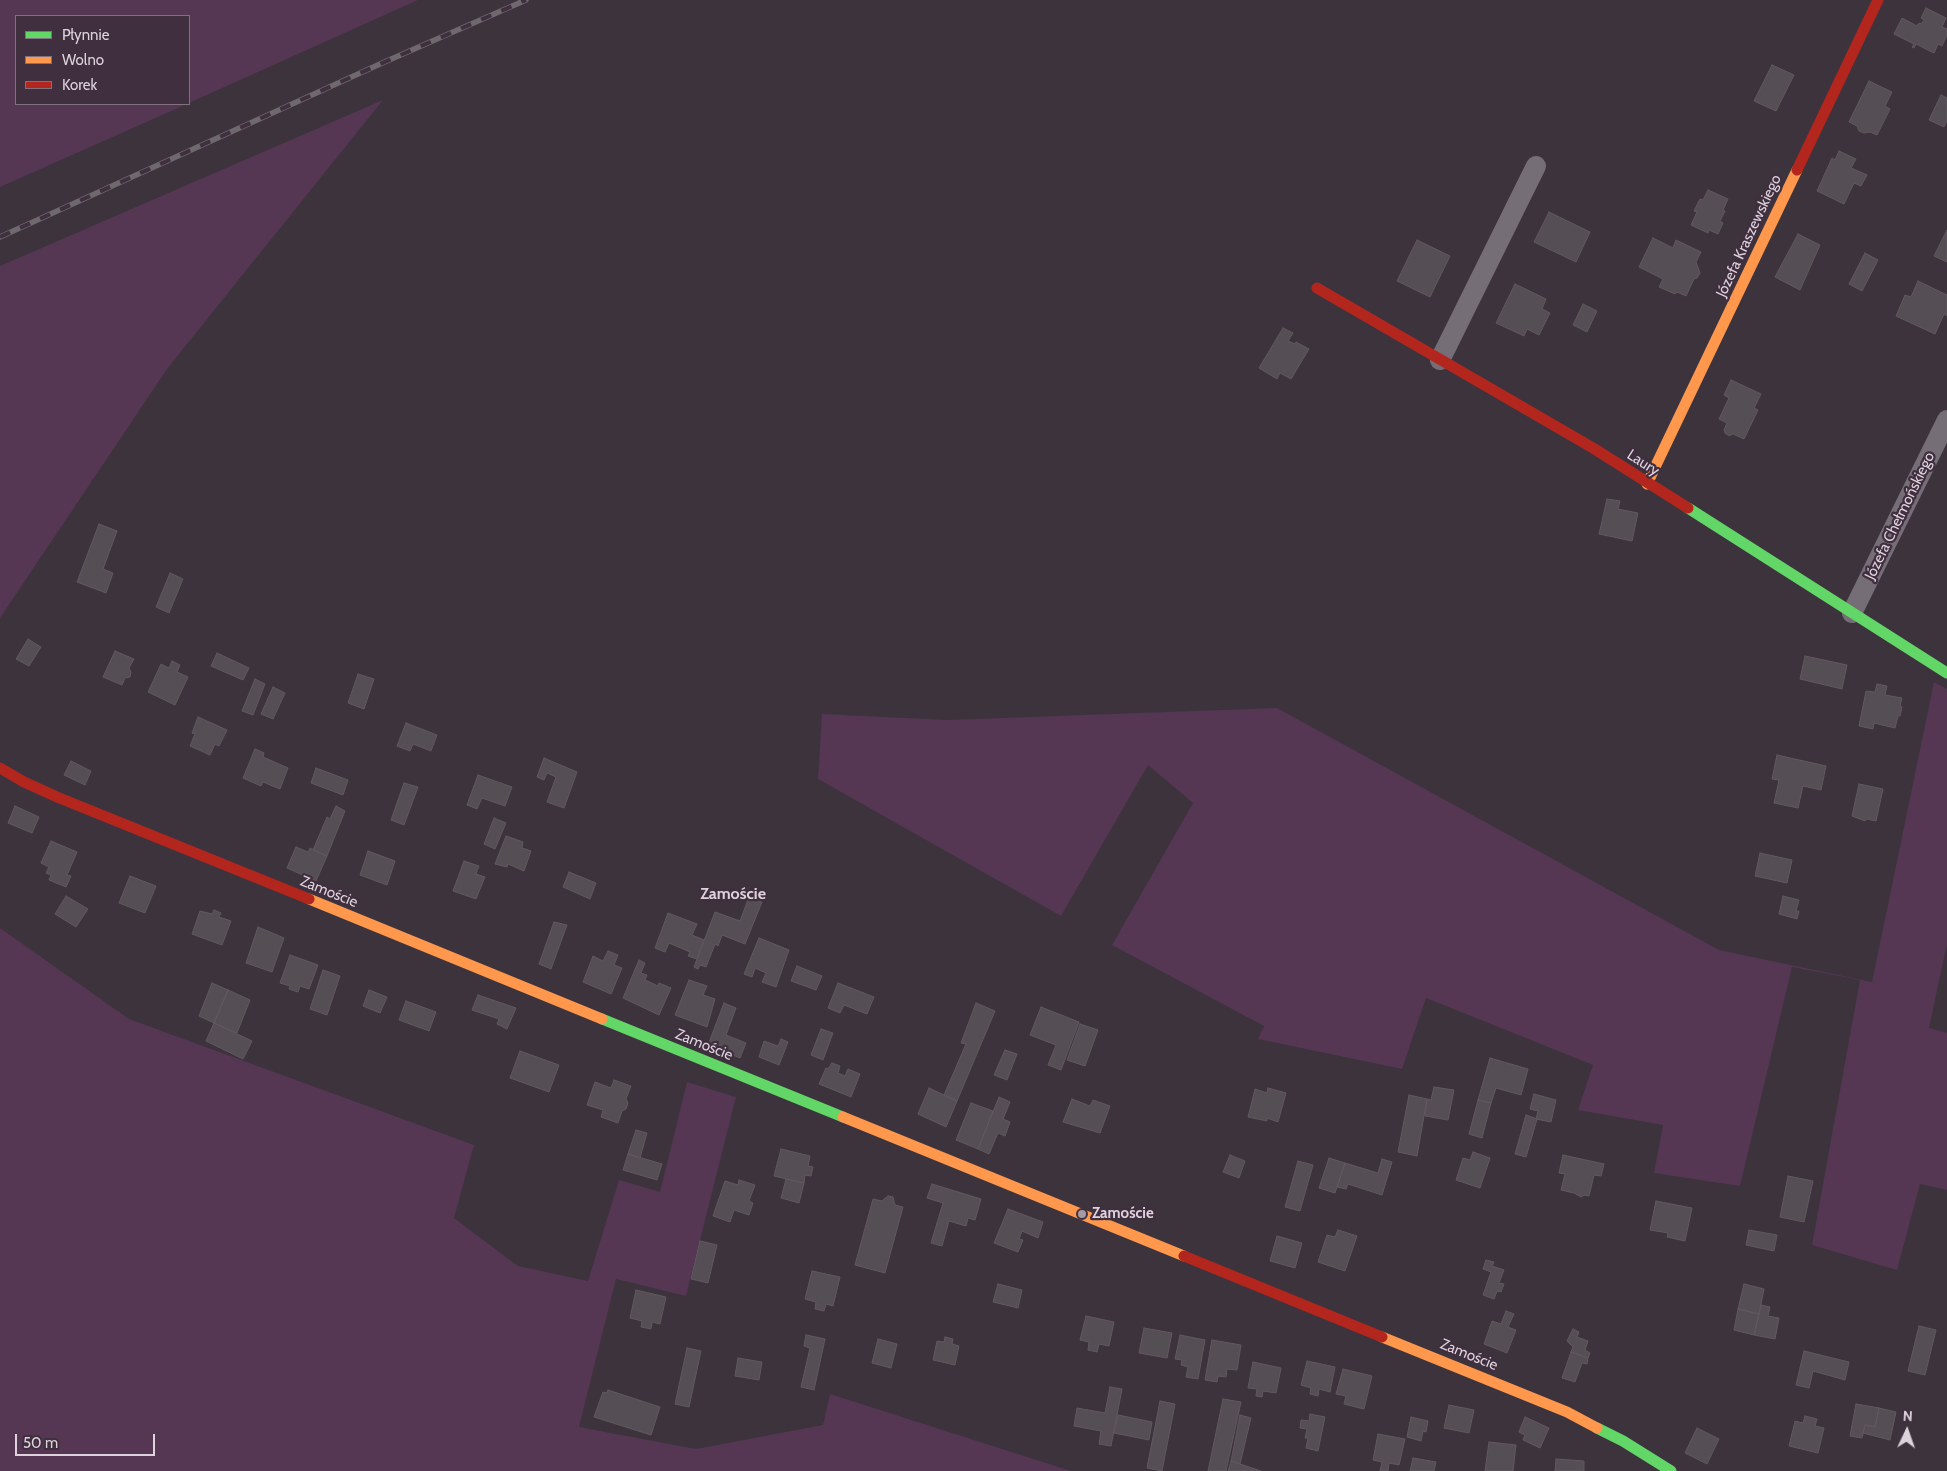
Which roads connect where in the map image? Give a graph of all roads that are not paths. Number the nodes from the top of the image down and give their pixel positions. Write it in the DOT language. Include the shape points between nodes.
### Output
graph roads {
  1 [pos="1878,0"];
  2 [pos="1536,166"];
  3 [pos="1317,288"];
  4 [pos="1440,360"];
  5 [pos="1947,420"];
  6 [pos="1647,484"];
  7 [pos="1852,613"];
  8 [pos="1947,673"];
  9 [pos="0,768"];
  10 [pos="1671,1471"];
  1 -- 6 [label="street, Józefa Kraszewskiego"];
  2 -- 4 [label="street"];
  3 -- 4 [label="street, Laury"];
  4 -- 6 [label="street, Laury" via="1593,448"];
  5 -- 7 [label="street, Józefa Chełmońskiego"];
  6 -- 7 [label="street, Laury"];
  7 -- 8 [label="street, Laury"];
  9 -- 10 [label="street, Zamoście" via="75,804 1567,1412"];
}
